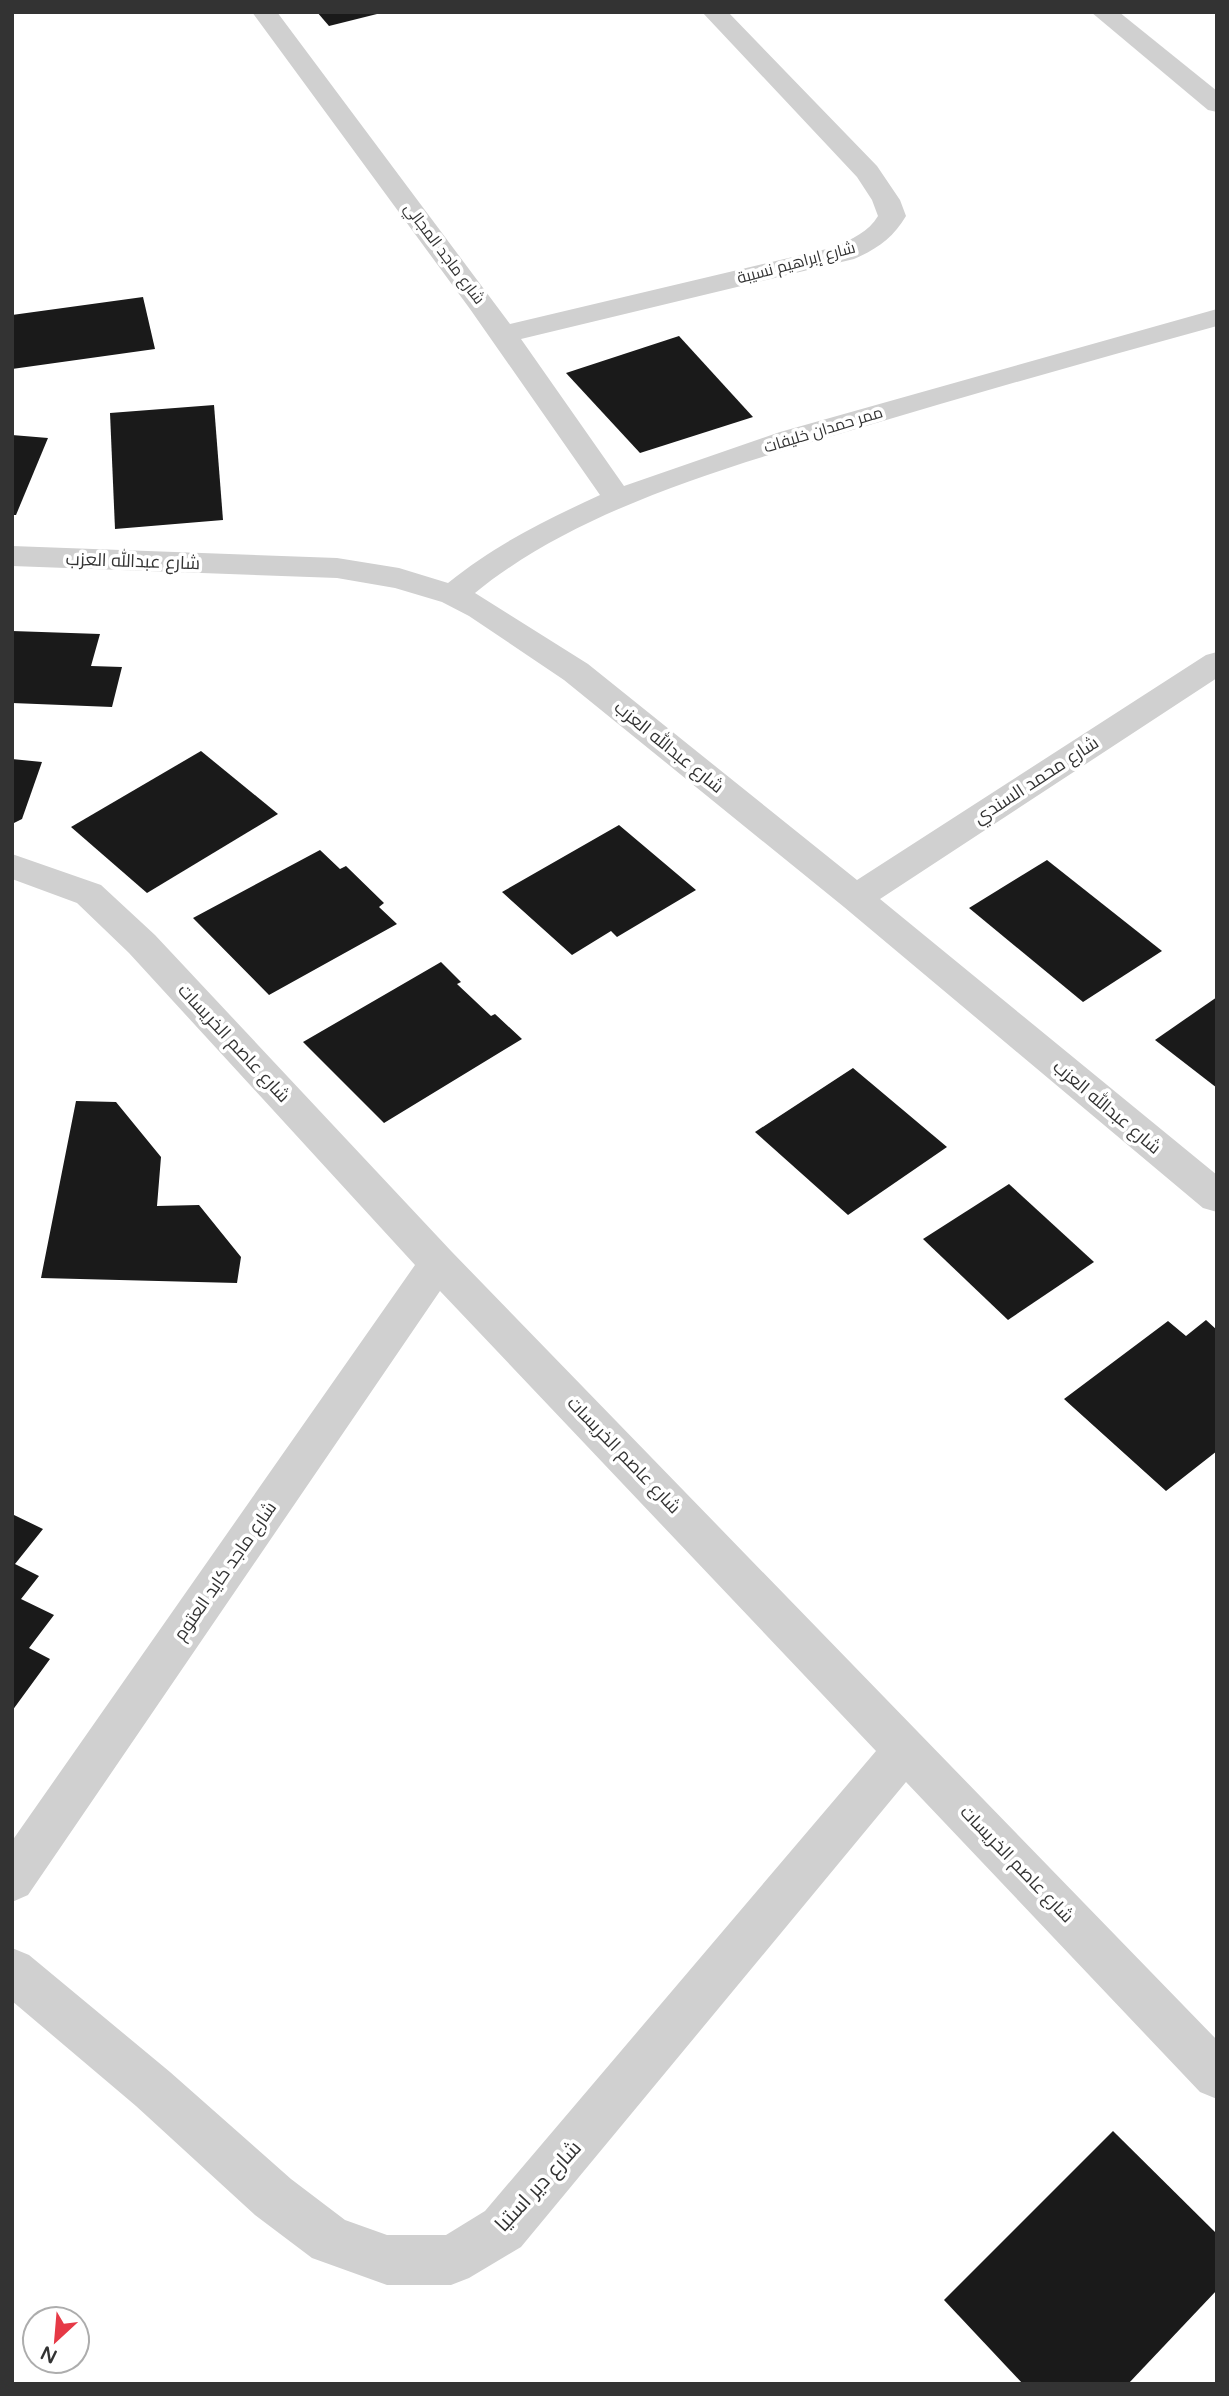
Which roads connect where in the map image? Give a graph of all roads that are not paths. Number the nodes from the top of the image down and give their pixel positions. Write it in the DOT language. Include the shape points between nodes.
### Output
graph roads {
  1 [pos="264,12"];
  2 [pos="714,12"];
  3 [pos="1103,12"];
  4 [pos="1217,104"];
  5 [pos="1217,317"];
  6 [pos="505,334"];
  7 [pos="618,499"];
  8 [pos="12,556"];
  9 [pos="453,595"];
  10 [pos="1217,663"];
  11 [pos="12,866"];
  12 [pos="856,898"];
  13 [pos="1217,1197"];
  14 [pos="438,1263"];
  15 [pos="906,1749"];
  16 [pos="12,1880"];
  17 [pos="12,1971"];
  18 [pos="1217,2075"];
  1 -- 6 [label="street, شارع ماجد المجالي" via="294,58"];
  2 -- 6 [label="street, شارع إبراهيم نسيبة" via="867,172 892,216 886,229 844,253"];
  3 -- 4 [label="street"];
  5 -- 7 [label="street, ممر حمدان خليفات" via="791,438"];
  6 -- 7 [label="street, شارع ماجد المجالي"];
  7 -- 9 [label="street, ممر حمدان خليفات" via="538,535"];
  8 -- 9 [label="street, شارع عبدالله العزب" via="337,568 398,578"];
  9 -- 12 [label="street, شارع عبدالله العزب" via="576,672"];
  10 -- 12 [label="street, شارع محمد السندي"];
  11 -- 14 [label="street, شارع عاصم الخريسات" via="89,894 142,944"];
  12 -- 13 [label="street, شارع عبدالله العزب"];
  14 -- 15 [label="street, شارع عاصم الخريسات"];
  14 -- 16 [label="street, شارع ماجد كايد العتوم"];
  15 -- 17 [label="street, شارع دير استيا" via="503,2229 450,2260 387,2260 330,2240 273,2197"];
  15 -- 18 [label="street, شارع عاصم الخريسات"];
}
